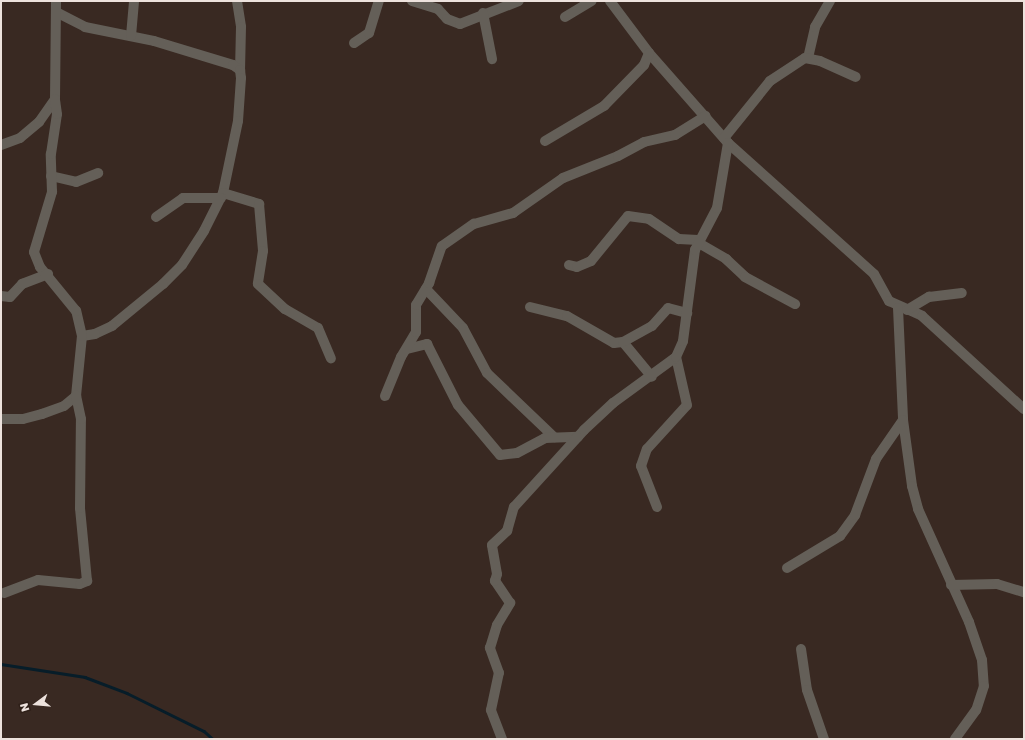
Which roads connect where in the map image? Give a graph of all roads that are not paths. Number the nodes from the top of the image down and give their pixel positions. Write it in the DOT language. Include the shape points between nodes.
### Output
graph roads {
  1 [pos="56,1"];
  2 [pos="134,1"];
  3 [pos="237,1"];
  4 [pos="379,1"];
  5 [pos="412,1"];
  6 [pos="519,1"];
  7 [pos="592,1"];
  8 [pos="610,1"];
  9 [pos="830,1"];
  10 [pos="58,13"];
  11 [pos="483,14"];
  12 [pos="565,17"];
  13 [pos="132,36"];
  14 [pos="354,43"];
  15 [pos="649,54"];
  16 [pos="808,58"];
  17 [pos="492,59"];
  18 [pos="240,70"];
  19 [pos="856,77"];
  20 [pos="55,99"];
  21 [pos="705,116"];
  22 [pos="544,141"];
  23 [pos="726,141"];
  24 [pos="1,144"];
  25 [pos="98,173"];
  26 [pos="51,176"];
  27 [pos="222,195"];
  28 [pos="156,217"];
  29 [pos="697,241"];
  30 [pos="569,265"];
  31 [pos="48,274"];
  32 [pos="426,289"];
  33 [pos="962,293"];
  34 [pos="1,296"];
  35 [pos="795,304"];
  36 [pos="530,307"];
  37 [pos="903,309"];
  38 [pos="686,312"];
  39 [pos="82,336"];
  40 [pos="623,342"];
  41 [pos="406,349"];
  42 [pos="676,357"];
  43 [pos="332,358"];
  44 [pos="652,377"];
  45 [pos="76,396"];
  46 [pos="385,396"];
  47 [pos="1024,409"];
  48 [pos="1,419"];
  49 [pos="904,420"];
  50 [pos="554,437"];
  51 [pos="578,437"];
  52 [pos="657,507"];
  53 [pos="787,568"];
  54 [pos="951,585"];
  55 [pos="1024,592"];
  56 [pos="4,593"];
  57 [pos="801,649"];
  58 [pos="502,739"];
  59 [pos="824,739"];
  60 [pos="955,739"];
  1 -- 10 [label="street"];
  2 -- 13 [label="street"];
  3 -- 18 [label="street" via="241,26"];
  4 -- 14 [label="street" via="369,33"];
  5 -- 11 [label="street" via="438,8 452,23 468,21"];
  6 -- 11 [label="street"];
  7 -- 12 [label="street"];
  8 -- 15 [label="street"];
  9 -- 16 [label="street" via="815,27"];
  10 -- 13 [label="street" via="85,27"];
  10 -- 20 [label="street"];
  11 -- 17 [label="street"];
  13 -- 18 [label="street" via="219,60"];
  15 -- 21 [label="street"];
  15 -- 22 [label="street" via="644,65 604,106"];
  16 -- 19 [label="street"];
  16 -- 23 [label="street" via="795,62 770,81"];
  18 -- 27 [label="street" via="238,122"];
  20 -- 24 [label="street" via="39,122 20,138"];
  20 -- 26 [label="street" via="57,114 51,154"];
  21 -- 23 [label="street"];
  21 -- 32 [label="street" via="674,135 644,142 618,156 563,178 513,212 483,220 461,230 437,253"];
  23 -- 29 [label="street" via="717,208"];
  23 -- 37 [label="street" via="874,274 889,301"];
  25 -- 26 [label="street" via="76,182"];
  26 -- 31 [label="street" via="47,212 34,252 40,267"];
  27 -- 28 [label="street" via="183,198"];
  27 -- 39 [label="street" via="186,259 163,284 112,326"];
  27 -- 43 [label="street" via="259,204 263,251 258,284 286,309 318,328"];
  29 -- 30 [label="street" via="679,239 649,219 628,216 591,260 577,267"];
  29 -- 35 [label="street" via="726,259 745,277"];
  29 -- 38 [label="street"];
  31 -- 34 [label="street" via="22,284 10,297"];
  31 -- 39 [label="street" via="76,311"];
  32 -- 41 [label="street" via="418,298 416,332"];
  32 -- 50 [label="street" via="463,328 487,373"];
  33 -- 37 [label="street" via="928,297"];
  36 -- 40 [label="street" via="567,316 614,343"];
  37 -- 47 [label="street" via="922,316"];
  37 -- 49 [label="street"];
  38 -- 40 [label="street" via="668,308 647,330"];
  38 -- 42 [label="street" via="683,341"];
  39 -- 45 [label="street"];
  40 -- 44 [label="street"];
  41 -- 46 [label="street"];
  41 -- 50 [label="street" via="427,344 458,405 495,452 508,456 545,438"];
  42 -- 44 [label="street"];
  42 -- 52 [label="street" via="687,405 647,449 641,466"];
  44 -- 51 [label="street" via="613,403"];
  45 -- 48 [label="street" via="64,406 42,414 23,419"];
  45 -- 56 [label="street" via="81,419 80,508 87,581 80,584 38,580"];
  49 -- 53 [label="street" via="876,459 855,516 840,536"];
  49 -- 54 [label="street" via="916,501"];
  50 -- 51 [label="street"];
  51 -- 58 [label="street" via="518,501 511,512 507,531 492,545 497,574 495,581 510,603 497,625 490,648 499,673 491,710"];
  54 -- 55 [label="street" via="997,584"];
  54 -- 60 [label="street" via="982,660 984,686 976,710"];
  57 -- 59 [label="street" via="807,690"];
}
